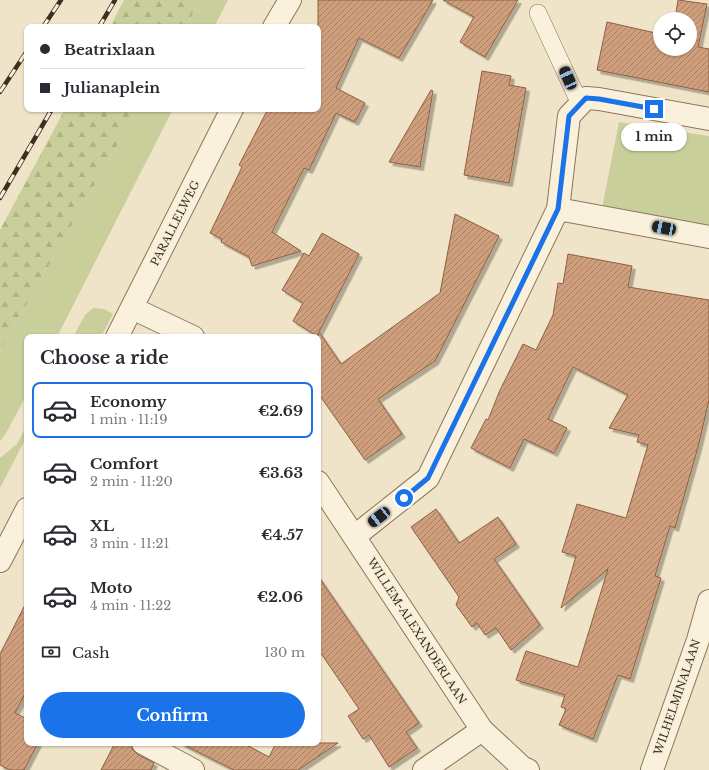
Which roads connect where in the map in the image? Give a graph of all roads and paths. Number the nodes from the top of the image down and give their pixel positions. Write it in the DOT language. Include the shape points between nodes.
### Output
graph roads {
  1 [pos="290,0"];
  2 [pos="538,13"];
  3 [pos="276,24"];
  4 [pos="580,104"];
  5 [pos="230,112"];
  6 [pos="709,119"];
  7 [pos="558,209"];
  8 [pos="709,236"];
  9 [pos="132,308"];
  10 [pos="119,334"];
  11 [pos="187,334"];
  12 [pos="321,486"];
  13 [pos="24,515"];
  14 [pos="355,536"];
  15 [pos="0,561"];
  16 [pos="709,601"];
  17 [pos="482,730"];
  18 [pos="149,746"];
  19 [pos="193,770"];
  20 [pos="424,770"];
  21 [pos="528,770"];
  22 [pos="652,770"];
  1 -- 3 [label="street"];
  2 -- 4 [label="lane"];
  4 -- 6 [label="street" via="586,98 599,99"];
  4 -- 7 [label="street" via="569,116"];
  5 -- 9 [label="street, PARALLELWEG"];
  7 -- 8 [label="street"];
  7 -- 14 [label="street" via="428,478"];
  9 -- 10 [label="street, PARALLELWEG"];
  9 -- 11 [label="street"];
  12 -- 14 [label="street, WILLEM-ALEXANDERLAAN"];
  13 -- 15 [label="street"];
  14 -- 17 [label="street, WILLEM-ALEXANDERLAAN"];
  16 -- 22 [label="street, WILHELMINALAAN" via="698,640"];
  17 -- 20 [label="street"];
  17 -- 21 [label="street, WILLEM-ALEXANDERLAAN"];
  18 -- 19 [label="street"];
}
